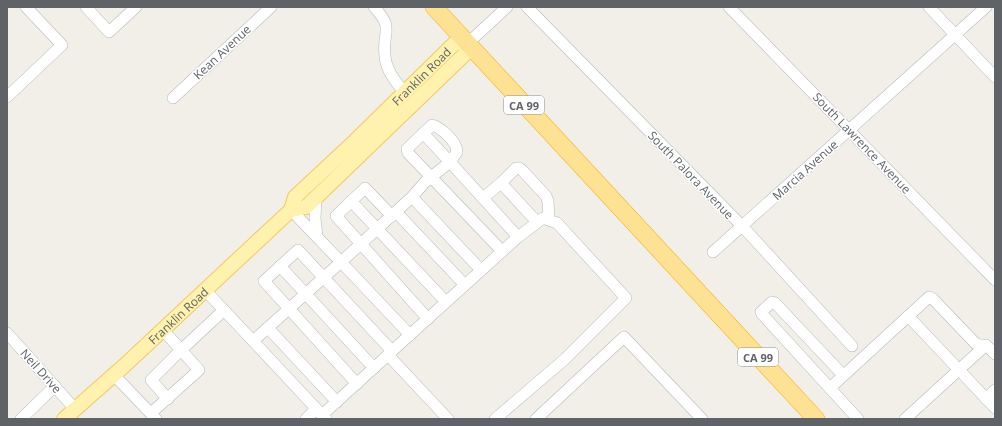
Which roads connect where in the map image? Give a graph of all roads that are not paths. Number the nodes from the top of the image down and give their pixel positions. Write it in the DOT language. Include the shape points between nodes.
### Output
graph roads {
  1 [pos="26,7"];
  2 [pos="86,7"];
  3 [pos="271,7"];
  4 [pos="374,7"];
  5 [pos="434,7"];
  6 [pos="507,7"];
  7 [pos="528,7"];
  8 [pos="729,7"];
  9 [pos="929,7"];
  10 [pos="986,7"];
  11 [pos="130,9"];
  12 [pos="955,35"];
  13 [pos="468,43"];
  14 [pos="995,77"];
  15 [pos="404,92"];
  16 [pos="7,95"];
  17 [pos="173,98"];
  18 [pos="849,130"];
  19 [pos="423,133"];
  20 [pos="450,162"];
  21 [pos="432,177"];
  22 [pos="501,183"];
  23 [pos="412,197"];
  24 [pos="316,198"];
  25 [pos="483,198"];
  26 [pos="351,201"];
  27 [pos="291,210"];
  28 [pos="394,214"];
  29 [pos="549,220"];
  30 [pos="537,222"];
  31 [pos="742,226"];
  32 [pos="378,228"];
  33 [pos="317,237"];
  34 [pos="518,237"];
  35 [pos="361,244"];
  36 [pos="502,251"];
  37 [pos="713,252"];
  38 [pos="341,262"];
  39 [pos="280,266"];
  40 [pos="481,270"];
  41 [pos="323,278"];
  42 [pos="995,280"];
  43 [pos="465,285"];
  44 [pos="205,290"];
  45 [pos="306,294"];
  46 [pos="446,302"];
  47 [pos="289,309"];
  48 [pos="224,310"];
  49 [pos="908,316"];
  50 [pos="428,319"];
  51 [pos="268,328"];
  52 [pos="162,330"];
  53 [pos="7,333"];
  54 [pos="410,335"];
  55 [pos="253,341"];
  56 [pos="986,345"];
  57 [pos="852,346"];
  58 [pos="181,350"];
  59 [pos="390,353"];
  60 [pos="995,354"];
  61 [pos="374,368"];
  62 [pos="959,370"];
  63 [pos="114,375"];
  64 [pos="843,375"];
  65 [pos="357,384"];
  66 [pos="55,386"];
  67 [pos="830,388"];
  68 [pos="995,390"];
  69 [pos="168,399"];
  70 [pos="986,399"];
  71 [pos="336,402"];
  72 [pos="995,408"];
  73 [pos="75,409"];
  74 [pos="322,414"];
  75 [pos="154,416"];
  76 [pos="21,419"];
  77 [pos="64,419"];
  78 [pos="306,419"];
  79 [pos="448,419"];
  80 [pos="495,419"];
  81 [pos="536,419"];
  82 [pos="702,419"];
  83 [pos="816,419"];
  84 [pos="858,419"];
  85 [pos="905,419"];
  1 -- 16 [label="street" via="62,46"];
  2 -- 11 [label="street" via="109,32"];
  3 -- 17 [label="street, Kean Avenue"];
  4 -- 15 [label="street" via="386,23 387,65"];
  5 -- 13 [label="highway, CA 99"];
  6 -- 13 [label="street"];
  7 -- 31 [label="street, South Palora Avenue"];
  8 -- 18 [label="street, South Lawrence Avenue"];
  9 -- 12 [label="street"];
  10 -- 12 [label="street, Marcia Avenue"];
  12 -- 14 [label="street"];
  12 -- 18 [label="street, Marcia Avenue"];
  13 -- 15 [label="main road, Franklin Road" via="456,42"];
  13 -- 24 [label="main road, Franklin Road" via="466,53"];
  13 -- 83 [label="highway, CA 99"];
  15 -- 27 [label="main road, Franklin Road" via="295,197"];
  18 -- 31 [label="street, Marcia Avenue"];
  18 -- 42 [label="street, South Lawrence Avenue"];
  19 -- 20 [label="street"];
  19 -- 20 [label="street" via="432,125 438,126 457,146 457,152"];
  19 -- 21 [label="street" via="407,149"];
  20 -- 21 [label="street"];
  20 -- 25 [label="street"];
  21 -- 23 [label="street"];
  21 -- 36 [label="street"];
  22 -- 25 [label="street"];
  22 -- 29 [label="street" via="516,168 522,170 546,196"];
  22 -- 30 [label="street"];
  23 -- 28 [label="street"];
  23 -- 40 [label="street"];
  24 -- 27 [label="main road, Franklin Road" via="306,207"];
  24 -- 33 [label="street"];
  25 -- 34 [label="street"];
  26 -- 28 [label="street" via="365,188"];
  26 -- 32 [label="street"];
  26 -- 35 [label="street" via="336,216"];
  27 -- 33 [label="street"];
  27 -- 44 [label="main road, Franklin Road"];
  28 -- 32 [label="street"];
  28 -- 43 [label="street"];
  29 -- 30 [label="street" via="543,218"];
  29 -- 80 [label="street" via="556,223 626,298 565,359"];
  30 -- 34 [label="street"];
  31 -- 37 [label="street, Marcia Avenue"];
  31 -- 57 [label="street, South Palora Avenue"];
  32 -- 35 [label="street"];
  32 -- 46 [label="street"];
  33 -- 38 [label="street"];
  34 -- 36 [label="street"];
  35 -- 38 [label="street"];
  35 -- 50 [label="street"];
  36 -- 40 [label="street"];
  38 -- 41 [label="street"];
  38 -- 54 [label="street"];
  39 -- 41 [label="street" via="298,250"];
  39 -- 45 [label="street"];
  39 -- 47 [label="street" via="264,281"];
  40 -- 43 [label="street"];
  41 -- 45 [label="street"];
  41 -- 59 [label="street"];
  43 -- 46 [label="street"];
  44 -- 48 [label="street"];
  44 -- 52 [label="main road, Franklin Road"];
  45 -- 47 [label="street"];
  45 -- 61 [label="street"];
  46 -- 50 [label="street"];
  47 -- 51 [label="street"];
  47 -- 65 [label="street"];
  48 -- 55 [label="street"];
  48 -- 58 [label="street"];
  49 -- 56 [label="street" via="929,297 976,344"];
  49 -- 62 [label="street"];
  49 -- 64 [label="street"];
  50 -- 54 [label="street"];
  51 -- 55 [label="street"];
  51 -- 71 [label="street"];
  52 -- 58 [label="street"];
  52 -- 63 [label="main road, Franklin Road"];
  53 -- 66 [label="street, Neil Drive"];
  54 -- 59 [label="street"];
  55 -- 74 [label="street"];
  56 -- 60 [label="street"];
  56 -- 62 [label="street"];
  58 -- 69 [label="street" via="151,380"];
  58 -- 69 [label="street" via="199,370"];
  59 -- 61 [label="street"];
  59 -- 79 [label="street"];
  61 -- 65 [label="street"];
  62 -- 70 [label="street"];
  62 -- 85 [label="street"];
  63 -- 73 [label="main road, Franklin Road"];
  63 -- 75 [label="street"];
  64 -- 67 [label="street"];
  64 -- 67 [label="street" via="775,303 772,302 761,312"];
  65 -- 71 [label="street"];
  66 -- 73 [label="street, Neil Drive"];
  66 -- 76 [label="street"];
  67 -- 84 [label="street"];
  68 -- 70 [label="street"];
  69 -- 75 [label="street"];
  70 -- 72 [label="street"];
  71 -- 74 [label="street"];
  73 -- 77 [label="main road, Franklin Road"];
  74 -- 78 [label="street"];
  81 -- 82 [label="street" via="624,337"];
}
